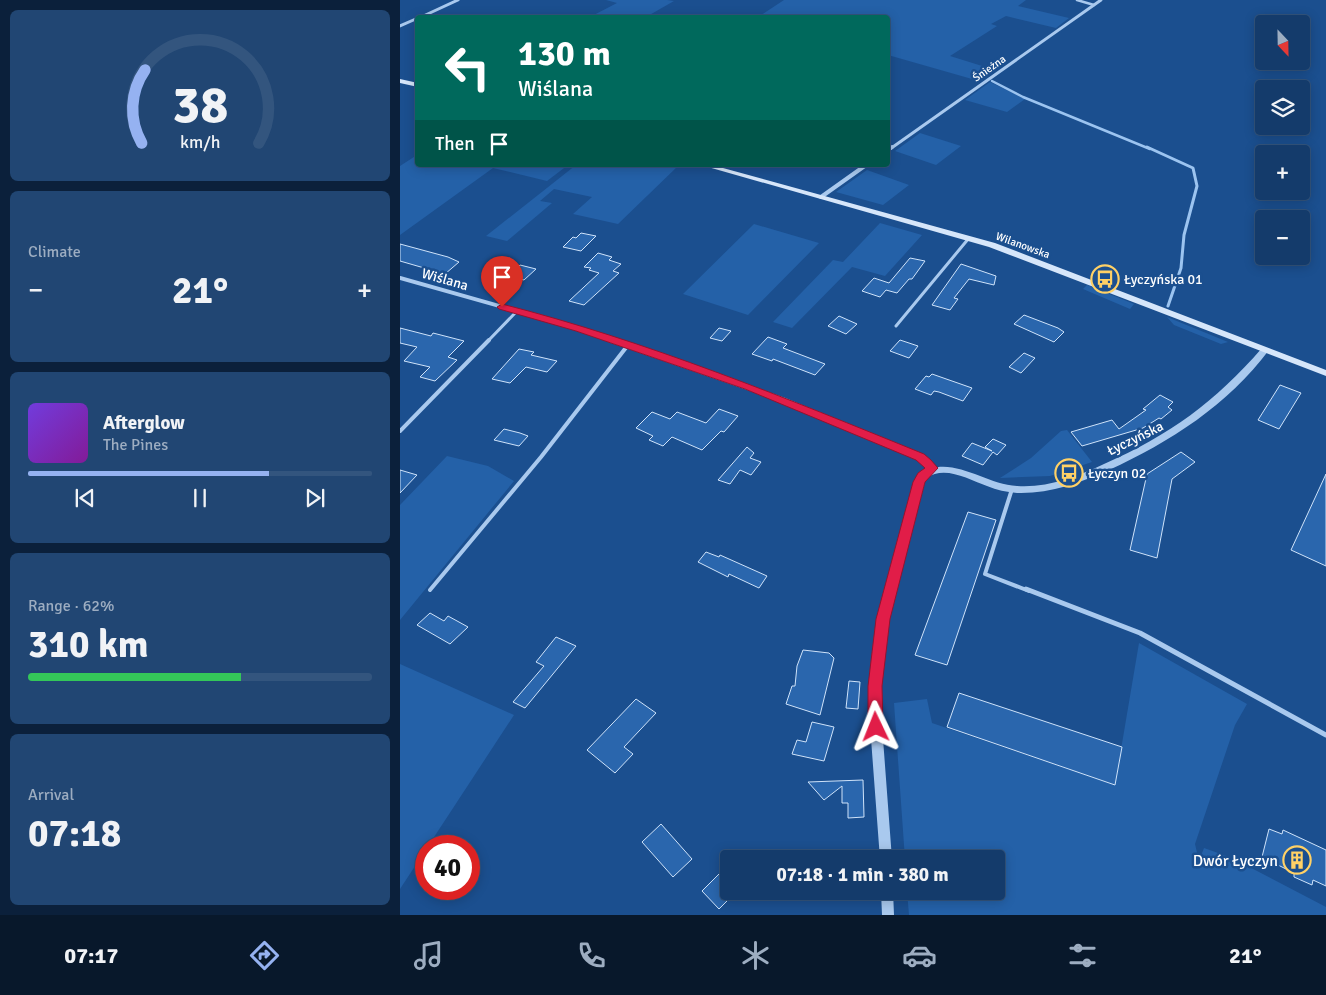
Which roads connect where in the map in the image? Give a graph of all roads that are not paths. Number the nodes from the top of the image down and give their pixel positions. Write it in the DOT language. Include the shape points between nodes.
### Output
graph roads {
  1 [pos="458,0"];
  2 [pos="1076,0"];
  3 [pos="1101,0"];
  4 [pos="1094,5"];
  5 [pos="425,15"];
  6 [pos="415,19"];
  7 [pos="400,26"];
  8 [pos="400,81"];
  9 [pos="415,84"];
  10 [pos="890,149"];
  11 [pos="711,167"];
  12 [pos="863,167"];
  13 [pos="821,197"];
  14 [pos="969,238"];
  15 [pos="400,278"];
  16 [pos="517,311"];
  17 [pos="896,326"];
  18 [pos="628,345"];
  19 [pos="1265,350"];
  20 [pos="1326,373"];
  21 [pos="400,431"];
  22 [pos="932,468"];
  23 [pos="1012,489"];
  24 [pos="430,590"];
  25 [pos="1326,735"];
  26 [pos="885,850"];
  27 [pos="887,900"];
  28 [pos="888,915"];
  1 -- 5 [label="street"];
  2 -- 4 [label="lane"];
  3 -- 4 [label="street, Śnieżna"];
  4 -- 10 [label="street, Śnieżna"];
  6 -- 7 [label="street"];
  8 -- 9 [label="main road"];
  11 -- 13 [label="main road, Wilanowska"];
  12 -- 13 [label="street"];
  13 -- 14 [label="main road, Wilanowska"];
  14 -- 17 [label="lane"];
  14 -- 19 [label="main road, Wilanowska"];
  15 -- 16 [label="street, Wiślana"];
  16 -- 18 [label="street, Wiślana"];
  16 -- 21 [label="lane"];
  18 -- 22 [label="street, Wiślana" via="784,400 920,457"];
  18 -- 24 [label="lane" via="541,457"];
  19 -- 20 [label="main road, Wilanowska"];
  19 -- 23 [label="street, Łyczyńska" via="1204,412 1160,442 1074,480 1037,489"];
  22 -- 23 [label="street, Łyczyńska" via="946,469"];
  22 -- 26 [label="street" via="919,482 885,610 877,654 875,712"];
  23 -- 25 [label="lane" via="985,574 1140,633"];
  27 -- 28 [label="street"];
}
